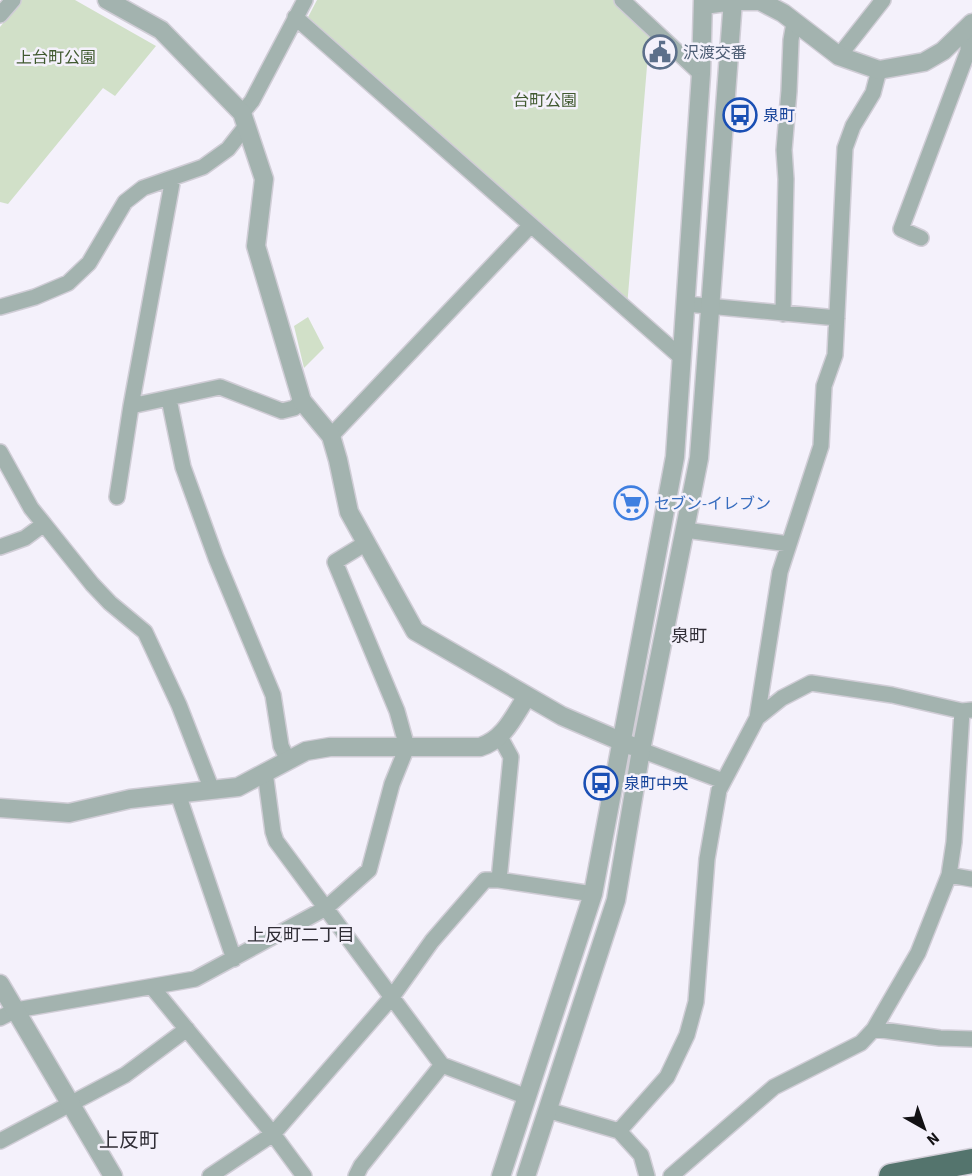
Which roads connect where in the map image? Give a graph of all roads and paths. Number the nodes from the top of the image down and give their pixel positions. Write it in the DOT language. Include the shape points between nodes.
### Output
graph roads {
  1 [pos="13,0"];
  2 [pos="107,0"];
  3 [pos="304,0"];
  4 [pos="622,0"];
  5 [pos="733,0"];
  6 [pos="883,0"];
  7 [pos="760,1"];
  8 [pos="703,2"];
  9 [pos="0,15"];
  10 [pos="295,17"];
  11 [pos="794,23"];
  12 [pos="970,25"];
  13 [pos="839,56"];
  14 [pos="879,70"];
  15 [pos="701,74"];
  16 [pos="244,119"];
  17 [pos="173,178"];
  18 [pos="530,226"];
  19 [pos="921,238"];
  20 [pos="686,304"];
  21 [pos="711,306"];
  22 [pos="0,307"];
  23 [pos="783,314"];
  24 [pos="837,318"];
  25 [pos="682,358"];
  26 [pos="169,399"];
  27 [pos="302,401"];
  28 [pos="131,406"];
  29 [pos="331,436"];
  30 [pos="0,452"];
  31 [pos="117,497"];
  32 [pos="44,524"];
  33 [pos="685,530"];
  34 [pos="366,543"];
  35 [pos="789,543"];
  36 [pos="0,547"];
  37 [pos="527,696"];
  38 [pos="967,711"];
  39 [pos="757,718"];
  40 [pos="500,737"];
  41 [pos="622,741"];
  42 [pos="407,747"];
  43 [pos="640,750"];
  44 [pos="288,760"];
  45 [pos="265,772"];
  46 [pos="723,781"];
  47 [pos="212,790"];
  48 [pos="178,794"];
  49 [pos="0,808"];
  50 [pos="949,875"];
  51 [pos="972,879"];
  52 [pos="499,880"];
  53 [pos="593,894"];
  54 [pos="326,908"];
  55 [pos="234,959"];
  56 [pos="0,984"];
  57 [pos="152,987"];
  58 [pos="392,997"];
  59 [pos="8,1014"];
  60 [pos="187,1029"];
  61 [pos="874,1029"];
  62 [pos="972,1039"];
  63 [pos="442,1065"];
  64 [pos="527,1097"];
  65 [pos="70,1103"];
  66 [pos="548,1110"];
  67 [pos="619,1131"];
  68 [pos="273,1134"];
  69 [pos="0,1141"];
  70 [pos="972,1161"];
  71 [pos="113,1176"];
  72 [pos="210,1176"];
  73 [pos="303,1176"];
  74 [pos="356,1176"];
  75 [pos="501,1176"];
  76 [pos="526,1176"];
  77 [pos="647,1176"];
  78 [pos="672,1176"];
  79 [pos="891,1176"];
  1 -- 9 [label="street"];
  2 -- 16 [label="street" via="161,30"];
  3 -- 10 [label="street"];
  4 -- 15 [label="street"];
  5 -- 7 [label="street"];
  5 -- 8 [label="street"];
  5 -- 21 [label="street"];
  6 -- 13 [label="street"];
  7 -- 11 [label="street"];
  8 -- 15 [label="street"];
  10 -- 16 [label="street"];
  10 -- 18 [label="street"];
  11 -- 13 [label="street"];
  11 -- 23 [label="street" via="784,150"];
  12 -- 14 [label="street" via="943,51 924,62"];
  12 -- 19 [label="street" via="969,51 901,229"];
  13 -- 14 [label="street"];
  14 -- 24 [label="street" via="873,93 845,148"];
  15 -- 20 [label="street"];
  16 -- 17 [label="street" via="228,149 202,167"];
  16 -- 27 [label="street" via="264,179 256,246"];
  17 -- 22 [label="street" via="143,188 125,201 89,263 68,283"];
  17 -- 28 [label="street"];
  18 -- 25 [label="street"];
  18 -- 29 [label="street"];
  20 -- 21 [label="street"];
  20 -- 25 [label="street"];
  21 -- 23 [label="street"];
  21 -- 33 [label="street" via="699,458"];
  23 -- 24 [label="street"];
  24 -- 35 [label="street" via="835,356 824,386 821,446"];
  25 -- 41 [label="street" via="675,457"];
  26 -- 27 [label="street" via="220,387 282,411"];
  26 -- 28 [label="street"];
  26 -- 44 [label="street" via="183,467 273,695 281,746"];
  27 -- 29 [label="street"];
  28 -- 31 [label="street"];
  29 -- 34 [label="street" via="349,512"];
  30 -- 32 [label="street"];
  32 -- 36 [label="street" via="25,538"];
  32 -- 47 [label="street" via="92,584 145,632"];
  33 -- 35 [label="street"];
  33 -- 43 [label="street"];
  34 -- 37 [label="street" via="415,631"];
  34 -- 42 [label="street" via="335,562 398,711"];
  35 -- 39 [label="street" via="780,572"];
  37 -- 40 [label="street"];
  37 -- 41 [label="street" via="562,716"];
  38 -- 39 [label="street" via="811,683 782,698"];
  38 -- 50 [label="street"];
  39 -- 46 [label="street"];
  40 -- 42 [label="street" via="480,747"];
  40 -- 52 [label="street" via="511,757"];
  41 -- 43 [label="street"];
  41 -- 53 [label="street"];
  42 -- 44 [label="street" via="330,747 306,751"];
  42 -- 54 [label="street" via="392,784 369,870"];
  43 -- 46 [label="street"];
  43 -- 66 [label="street" via="616,900"];
  44 -- 45 [label="street"];
  45 -- 47 [label="street" via="237,787"];
  45 -- 54 [label="street" via="276,841"];
  46 -- 67 [label="street" via="707,859 696,1002 687,1035 667,1077"];
  47 -- 48 [label="street"];
  48 -- 49 [label="street" via="130,799 69,813"];
  48 -- 55 [label="street"];
  50 -- 51 [label="street"];
  50 -- 61 [label="street" via="918,953"];
  52 -- 53 [label="street"];
  52 -- 58 [label="street" via="485,880 432,941"];
  53 -- 64 [label="street"];
  54 -- 55 [label="street"];
  54 -- 58 [label="street"];
  55 -- 57 [label="street" via="195,979"];
  56 -- 59 [label="street"];
  57 -- 59 [label="street"];
  57 -- 60 [label="street"];
  58 -- 63 [label="street"];
  58 -- 68 [label="street"];
  59 -- 65 [label="street"];
  60 -- 65 [label="street" via="125,1075"];
  60 -- 68 [label="street"];
  61 -- 62 [label="street"];
  61 -- 78 [label="street" via="861,1043 774,1088"];
  63 -- 64 [label="street"];
  63 -- 74 [label="street"];
  64 -- 75 [label="street"];
  65 -- 69 [label="street"];
  65 -- 71 [label="street"];
  66 -- 67 [label="street"];
  66 -- 76 [label="street"];
  67 -- 77 [label="street" via="641,1155"];
  68 -- 72 [label="street"];
  68 -- 73 [label="street"];
  70 -- 79 [label="highway"];
}
